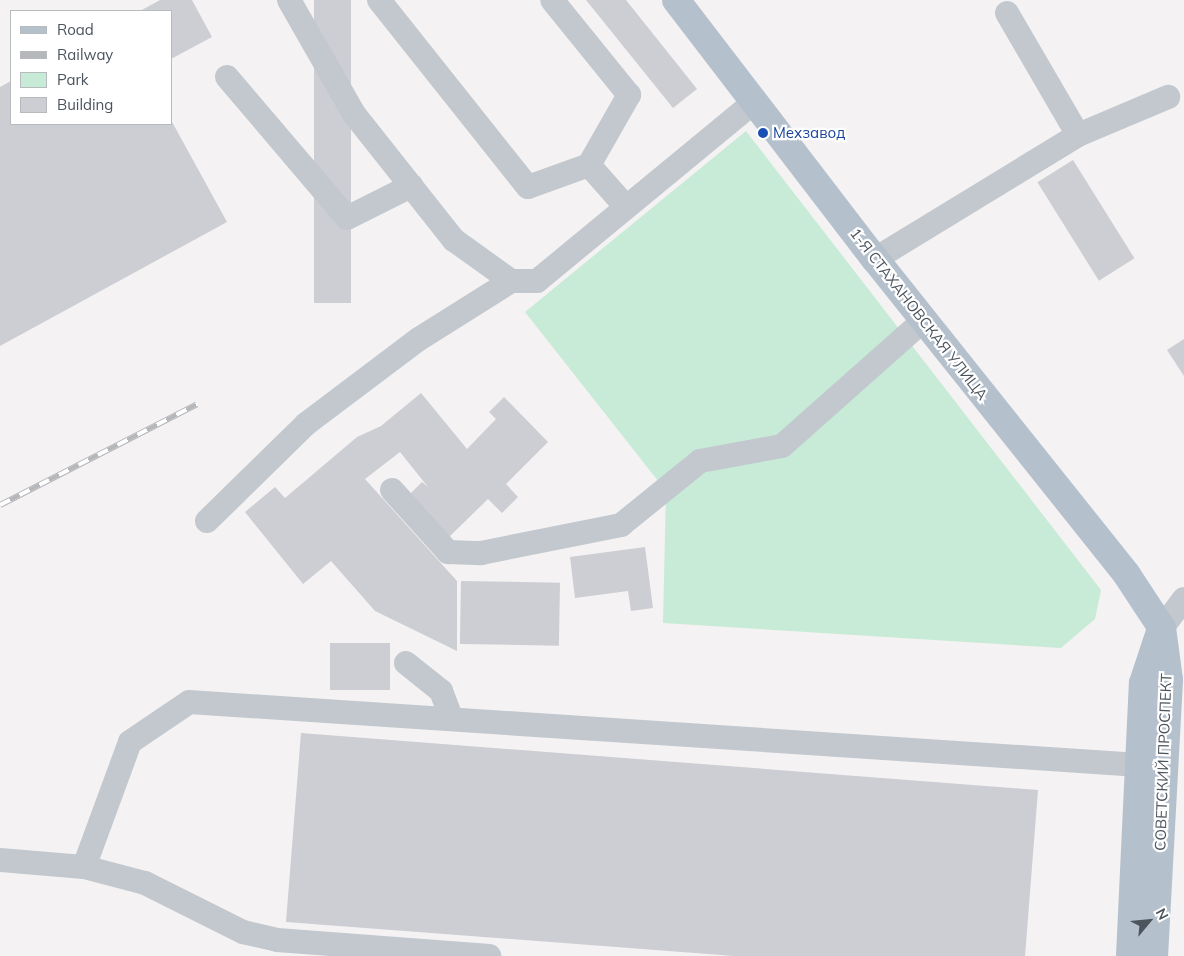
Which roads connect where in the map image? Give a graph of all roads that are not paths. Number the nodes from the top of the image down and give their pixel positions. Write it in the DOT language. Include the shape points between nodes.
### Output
graph roads {
  1 [pos="290,0"];
  2 [pos="379,0"];
  3 [pos="552,0"];
  4 [pos="676,0"];
  5 [pos="1008,13"];
  6 [pos="227,77"];
  7 [pos="1168,97"];
  8 [pos="754,102"];
  9 [pos="1078,135"];
  10 [pos="589,165"];
  11 [pos="411,186"];
  12 [pos="626,207"];
  13 [pos="875,259"];
  14 [pos="510,281"];
  15 [pos="924,320"];
  16 [pos="392,490"];
  17 [pos="207,520"];
  18 [pos="1184,599"];
  19 [pos="1162,628"];
  20 [pos="406,663"];
  21 [pos="452,719"];
  22 [pos="1139,765"];
  23 [pos="0,860"];
  24 [pos="84,867"];
  25 [pos="489,956"];
  26 [pos="1130,956"];
  27 [pos="1154,956"];
  1 -- 11 [label="street" via="354,114"];
  2 -- 10 [label="street" via="528,187"];
  3 -- 10 [label="street" via="629,95"];
  4 -- 8 [label="main road, 1-Я СТАХАНОВСКАЯ УЛИЦА"];
  5 -- 9 [label="street"];
  6 -- 11 [label="street" via="346,218"];
  7 -- 9 [label="street"];
  8 -- 12 [label="street"];
  8 -- 13 [label="main road, 1-Я СТАХАНОВСКАЯ УЛИЦА"];
  9 -- 13 [label="street"];
  10 -- 12 [label="street"];
  11 -- 14 [label="street" via="454,240"];
  12 -- 14 [label="street" via="537,281"];
  13 -- 15 [label="main road, 1-Я СТАХАНОВСКАЯ УЛИЦА"];
  14 -- 17 [label="street" via="419,338 306,424"];
  15 -- 16 [label="street" via="782,446 700,461 621,525 481,553 448,552"];
  15 -- 19 [label="main road, 1-Я СТАХАНОВСКАЯ УЛИЦА" via="1127,575"];
  18 -- 19 [label="street"];
  19 -- 22 [label="main road, СОВЕТСКИЙ ПРОСПЕКТ" via="1143,683"];
  19 -- 27 [label="main road, СОВЕТСКИЙ ПРОСПЕКТ" via="1169,680"];
  20 -- 21 [label="street" via="440,691"];
  21 -- 22 [label="street"];
  21 -- 24 [label="street" via="189,702 130,742"];
  22 -- 26 [label="main road, СОВЕТСКИЙ ПРОСПЕКТ"];
  23 -- 24 [label="street"];
  24 -- 25 [label="street" via="145,883 243,932 277,940"];
}
